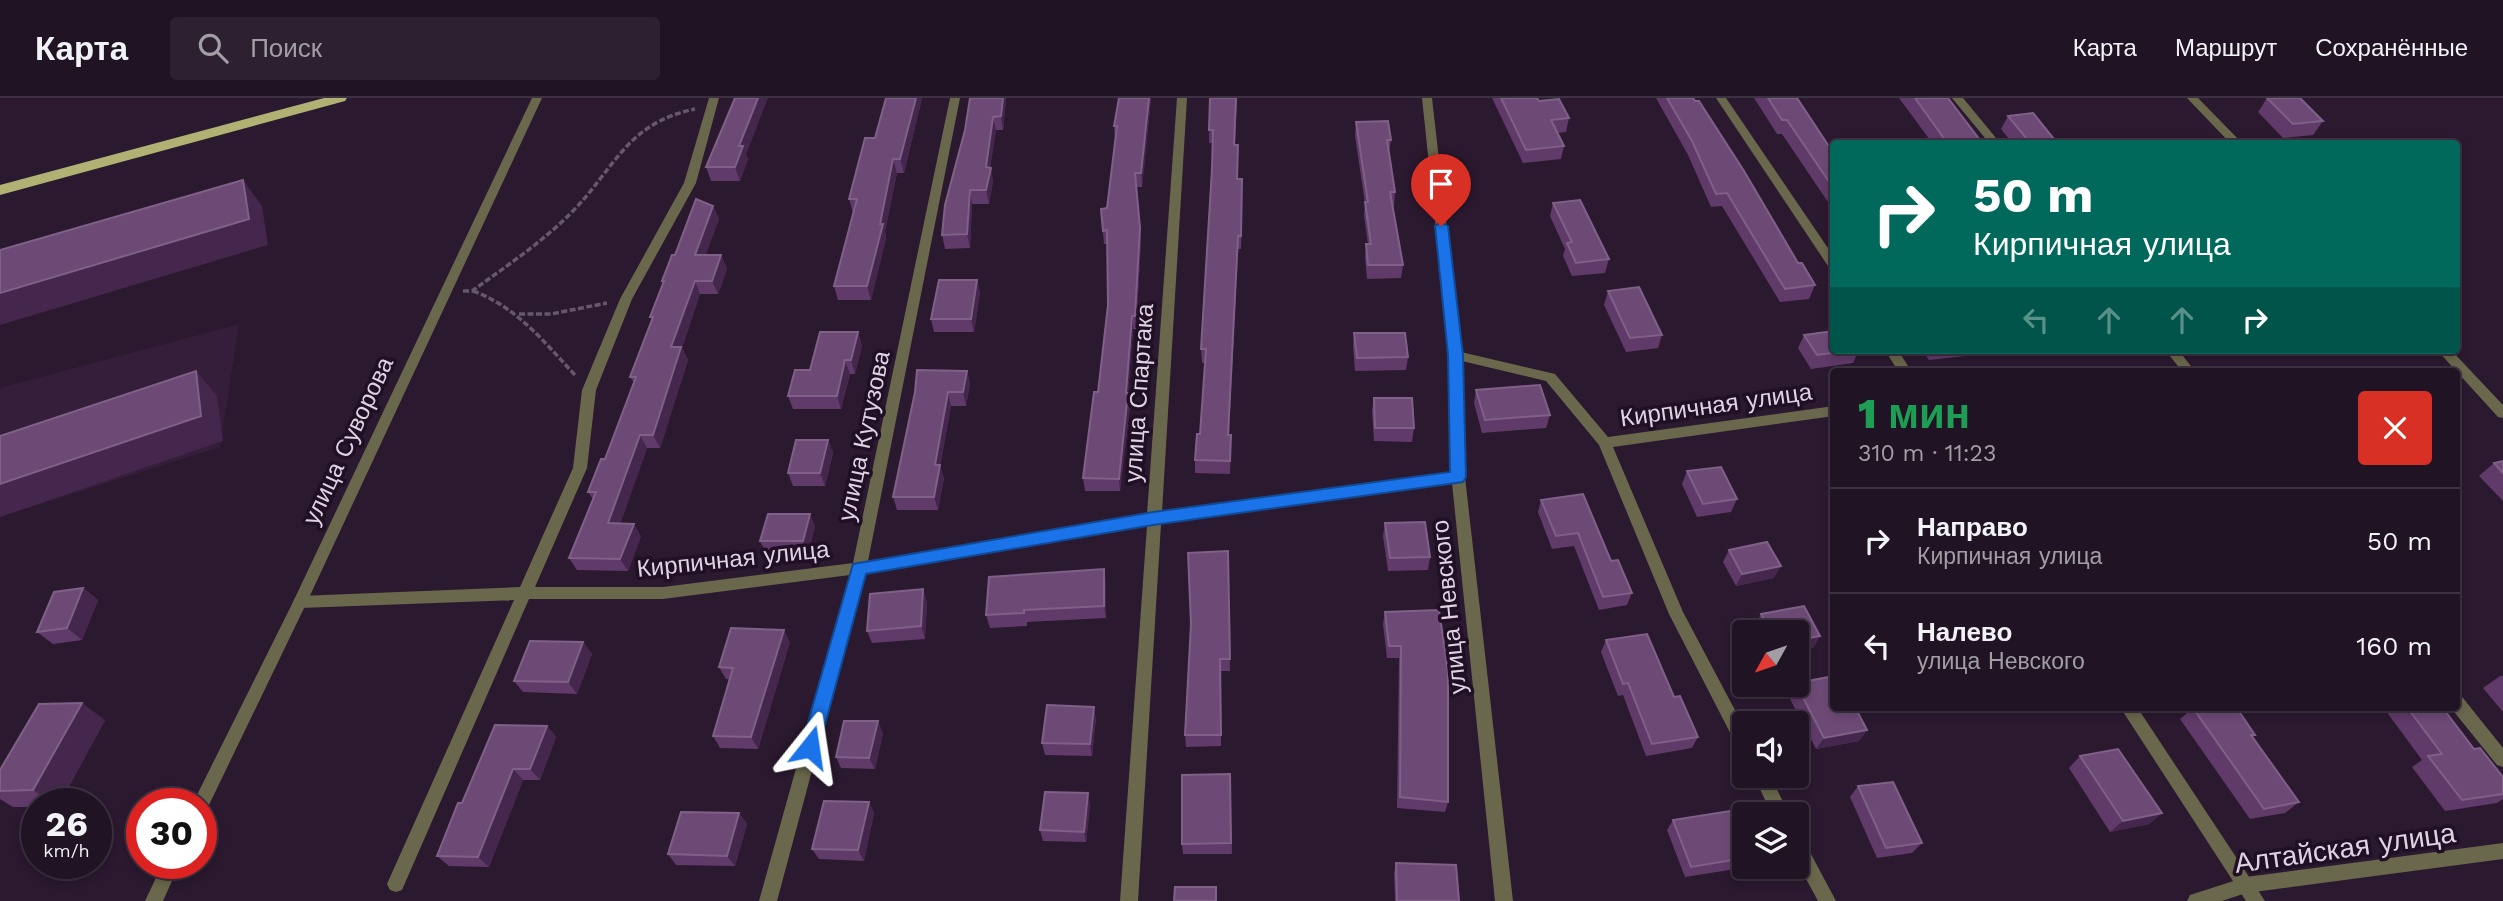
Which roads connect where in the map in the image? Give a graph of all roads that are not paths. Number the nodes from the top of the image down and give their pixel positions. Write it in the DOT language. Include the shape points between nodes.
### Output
graph roads {
  1 [pos="340,98"];
  2 [pos="537,98"];
  3 [pos="956,98"];
  4 [pos="1182,98"];
  5 [pos="1427,98"];
  6 [pos="1721,98"];
  7 [pos="1957,98"];
  8 [pos="2192,98"];
  9 [pos="712,103"];
  10 [pos="1993,140"];
  11 [pos="2234,140"];
  12 [pos="0,190"];
  13 [pos="1830,260"];
  14 [pos="2174,354"];
  15 [pos="2447,354"];
  16 [pos="1455,355"];
  17 [pos="2186,368"];
  18 [pos="1830,412"];
  19 [pos="2503,413"];
  20 [pos="1605,443"];
  21 [pos="1458,477"];
  22 [pos="1153,519"];
  23 [pos="859,568"];
  24 [pos="525,593"];
  25 [pos="300,602"];
  26 [pos="2460,707"];
  27 [pos="2131,711"];
  28 [pos="1732,720"];
  29 [pos="2503,760"];
  30 [pos="209,788"];
  31 [pos="2503,851"];
  32 [pos="1809,868"];
  33 [pos="164,879"];
  34 [pos="396,884"];
  35 [pos="2246,885"];
  36 [pos="154,901"];
  37 [pos="768,901"];
  38 [pos="1129,901"];
  39 [pos="1504,901"];
  40 [pos="1826,901"];
  41 [pos="2196,901"];
  42 [pos="2256,901"];
  1 -- 12 [label="main road"];
  2 -- 25 [label="street, улица Суворова"];
  3 -- 23 [label="street, улица Кутузова"];
  4 -- 22 [label="street, улица Спартака"];
  5 -- 16 [label="street, улица Невского"];
  6 -- 13 [label="street"];
  7 -- 10 [label="street"];
  8 -- 11 [label="street"];
  9 -- 24 [label="street" via="690,183 626,299 589,390 580,468"];
  14 -- 17 [label="street"];
  15 -- 19 [label="street"];
  16 -- 20 [label="street" via="1550,377"];
  16 -- 21 [label="street, улица Невского"];
  18 -- 20 [label="street, Кирпичная улица"];
  20 -- 28 [label="street" via="1676,614"];
  21 -- 22 [label="street, Кирпичная улица"];
  21 -- 39 [label="street, улица Невского"];
  22 -- 23 [label="street, Кирпичная улица"];
  22 -- 38 [label="street, улица Спартака"];
  23 -- 24 [label="street, Кирпичная улица" via="663,593"];
  23 -- 37 [label="street, улица Кутузова"];
  24 -- 25 [label="street, Кирпичная улица"];
  24 -- 34 [label="street"];
  25 -- 30 [label="street, улица Суворова"];
  26 -- 29 [label="street"];
  27 -- 35 [label="street"];
  31 -- 35 [label="street, Алтайская улица"];
  32 -- 40 [label="street"];
  33 -- 36 [label="street"];
  35 -- 41 [label="street, Алтайская улица"];
  35 -- 42 [label="street"];
}
